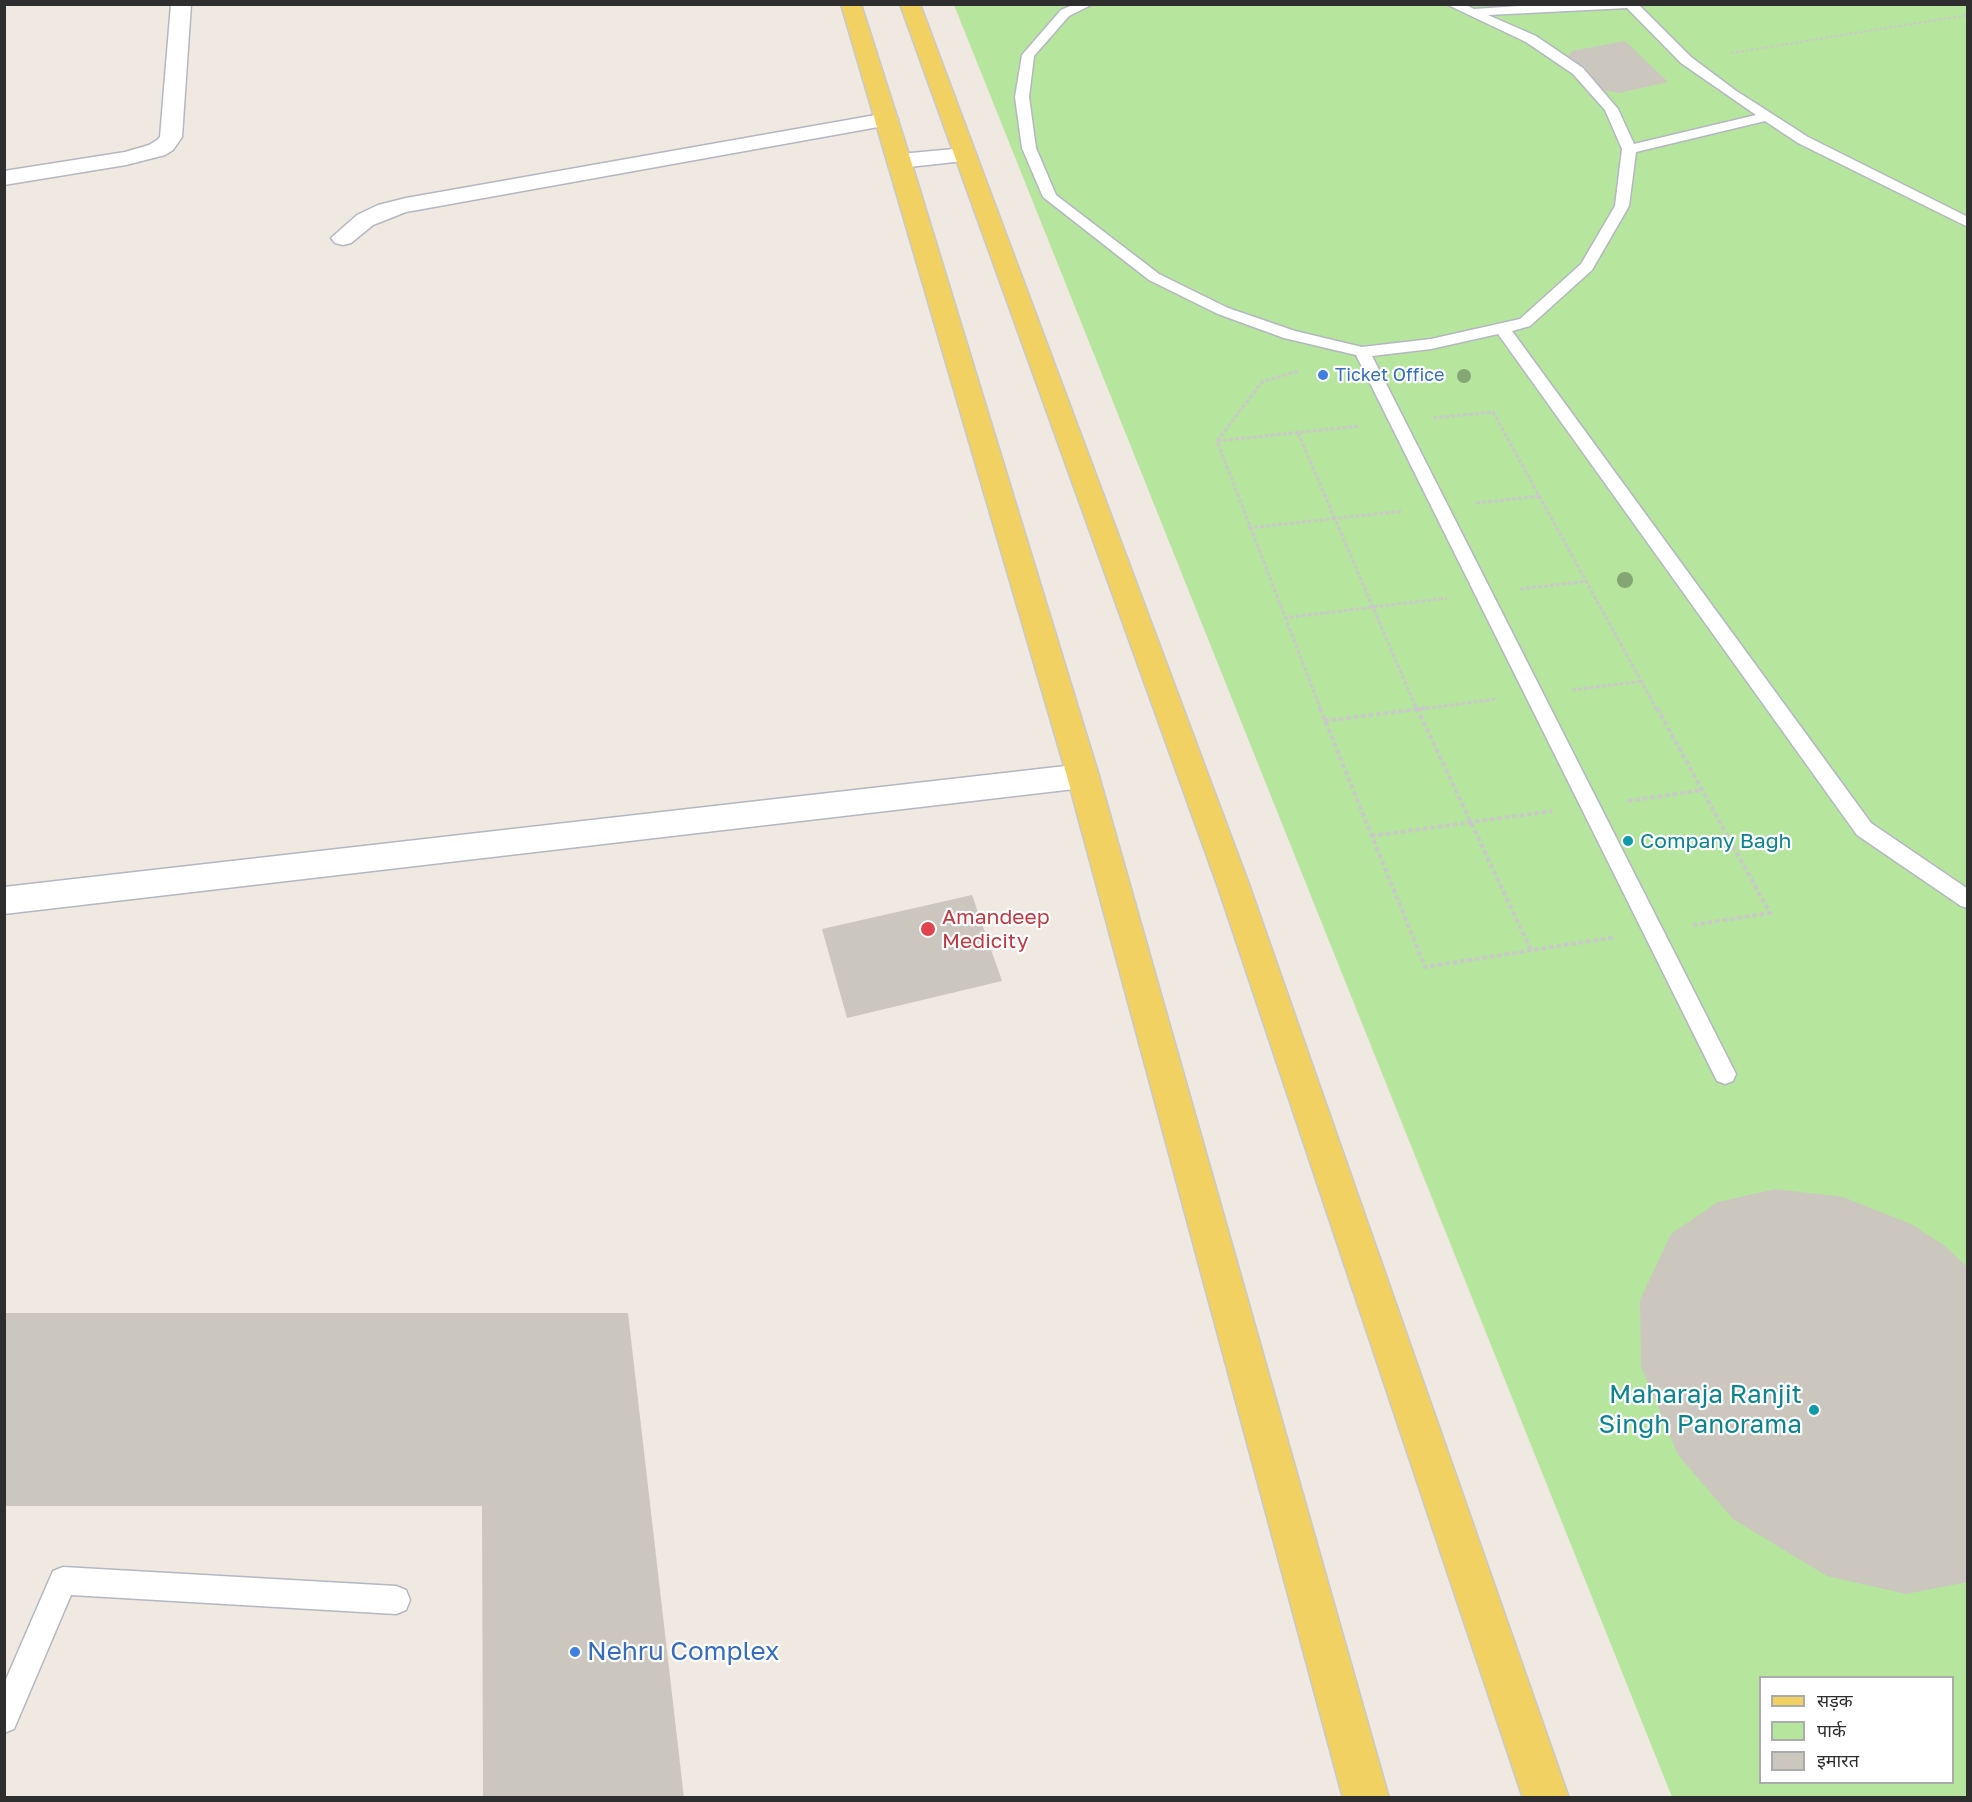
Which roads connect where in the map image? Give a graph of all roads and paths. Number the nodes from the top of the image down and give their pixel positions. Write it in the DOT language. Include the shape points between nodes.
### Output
graph roads {
  1 [pos="181,4"];
  2 [pos="850,4"];
  3 [pos="910,4"];
  4 [pos="1087,4"];
  5 [pos="1452,4"];
  6 [pos="1474,13"];
  7 [pos="1968,15"];
  8 [pos="1686,60"];
  9 [pos="1766,117"];
  10 [pos="887,119"];
  11 [pos="1629,149"];
  12 [pos="964,155"];
  13 [pos="900,161"];
  14 [pos="4,178"];
  15 [pos="1968,223"];
  16 [pos="343,238"];
  17 [pos="1502,328"];
  18 [pos="1362,352"];
  19 [pos="1396,422"];
  20 [pos="1298,433"];
  21 [pos="1217,441"];
  22 [pos="1541,496"];
  23 [pos="1440,507"];
  24 [pos="1335,519"];
  25 [pos="1248,528"];
  26 [pos="1588,581"];
  27 [pos="1483,593"];
  28 [pos="1373,607"];
  29 [pos="1284,618"];
  30 [pos="1644,681"];
  31 [pos="1534,695"];
  32 [pos="1417,709"];
  33 [pos="1324,721"];
  34 [pos="1083,776"];
  35 [pos="1704,790"];
  36 [pos="1590,806"];
  37 [pos="1470,822"];
  38 [pos="1371,836"];
  39 [pos="1968,900"];
  40 [pos="4,901"];
  41 [pos="1653,931"];
  42 [pos="1531,950"];
  43 [pos="1725,1074"];
  44 [pos="396,1600"];
  45 [pos="4,1719"];
  46 [pos="1366,1797"];
  47 [pos="1546,1797"];
  1 -- 14 [label="street" via="171,137 165,145 126,159"];
  2 -- 10 [label="main road"];
  3 -- 12 [label="main road"];
  4 -- 18 [label="lane" via="1065,13 1028,55 1022,97 1029,148 1050,197 1154,277 1223,310 1290,335"];
  5 -- 6 [label="lane"];
  6 -- 8 [label="lane" via="1630,4"];
  6 -- 11 [label="lane" via="1531,39 1578,71 1611,109"];
  7 -- 8 [label="path"];
  8 -- 9 [label="lane"];
  9 -- 11 [label="lane"];
  9 -- 15 [label="lane" via="1803,140"];
  10 -- 13 [label="main road"];
  10 -- 16 [label="street" via="406,205 365,220"];
  11 -- 17 [label="lane" via="1622,206 1587,267 1525,323"];
  12 -- 13 [label="street"];
  12 -- 47 [label="main road" via="1234,887"];
  13 -- 34 [label="main road"];
  17 -- 18 [label="lane" via="1431,344"];
  17 -- 39 [label="lane" via="1864,829"];
  18 -- 19 [label="lane"];
  18 -- 21 [label="path" via="1262,382"];
  19 -- 20 [label="path"];
  19 -- 22 [label="path" via="1493,412"];
  19 -- 23 [label="lane"];
  20 -- 21 [label="path"];
  20 -- 24 [label="path"];
  21 -- 25 [label="path"];
  22 -- 23 [label="path"];
  22 -- 26 [label="path"];
  23 -- 24 [label="path"];
  23 -- 27 [label="lane"];
  24 -- 25 [label="path"];
  24 -- 28 [label="path"];
  25 -- 29 [label="path"];
  26 -- 27 [label="path"];
  26 -- 30 [label="path"];
  27 -- 28 [label="path"];
  27 -- 31 [label="lane"];
  28 -- 29 [label="path"];
  28 -- 32 [label="path"];
  29 -- 33 [label="path"];
  30 -- 31 [label="path"];
  30 -- 35 [label="path"];
  31 -- 32 [label="path"];
  31 -- 36 [label="lane"];
  32 -- 33 [label="path"];
  32 -- 37 [label="path"];
  33 -- 38 [label="path"];
  34 -- 40 [label="street"];
  34 -- 46 [label="main road"];
  35 -- 36 [label="path"];
  35 -- 41 [label="path" via="1770,913"];
  36 -- 37 [label="path"];
  36 -- 41 [label="lane"];
  37 -- 38 [label="path"];
  37 -- 42 [label="path"];
  38 -- 42 [label="path" via="1425,967"];
  41 -- 42 [label="path"];
  41 -- 43 [label="lane"];
  44 -- 45 [label="lane" via="63,1581"];
}
